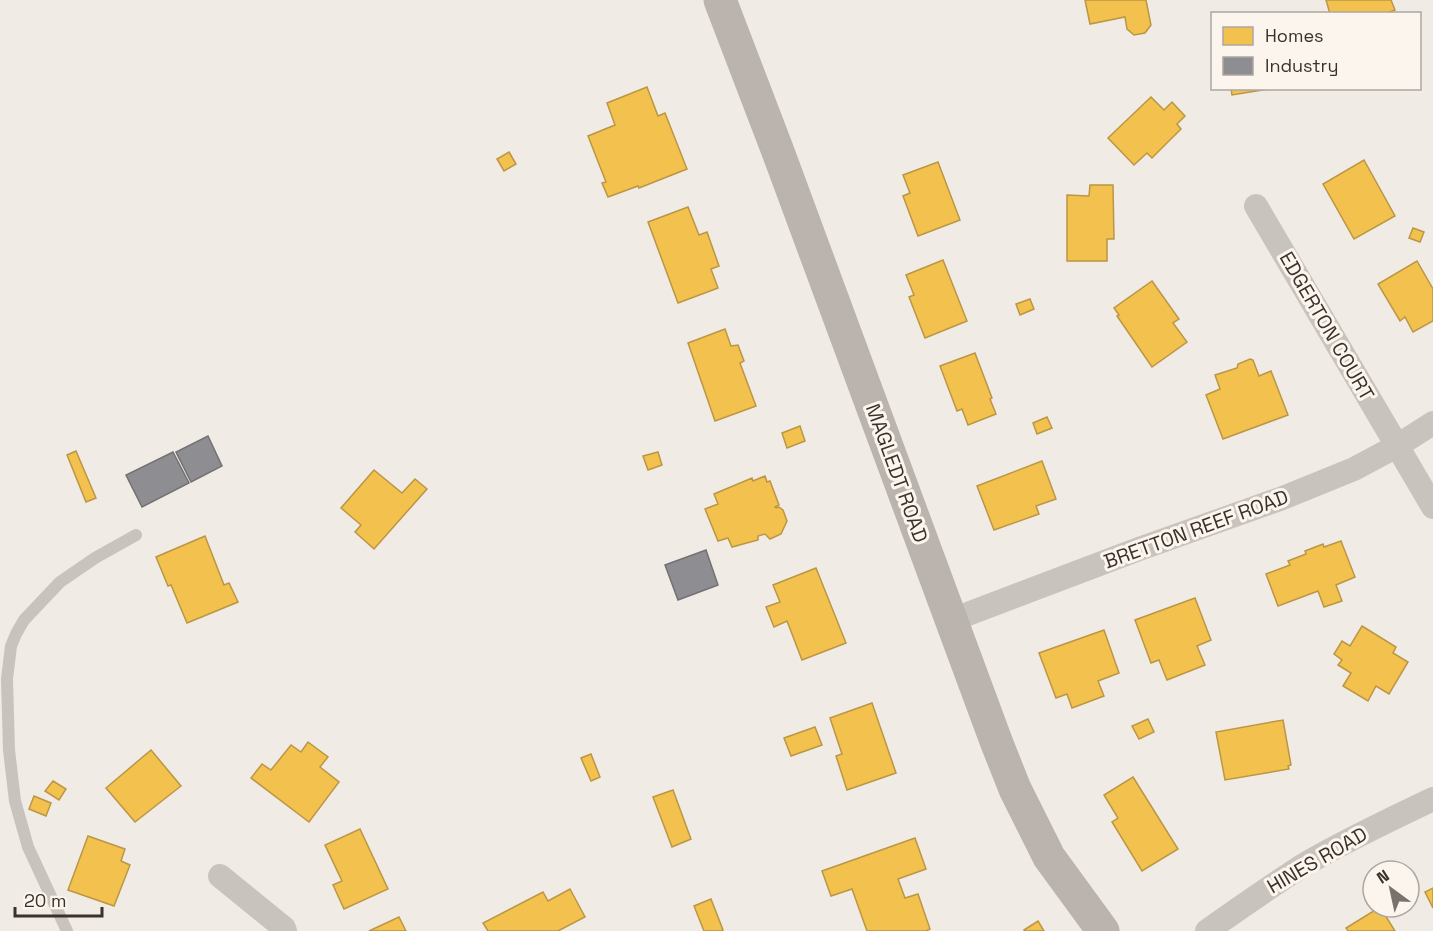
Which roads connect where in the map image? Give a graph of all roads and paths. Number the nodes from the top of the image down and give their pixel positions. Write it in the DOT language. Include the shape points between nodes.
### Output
graph roads {
  1 [pos="720,0"];
  2 [pos="1256,206"];
  3 [pos="1433,423"];
  4 [pos="1397,446"];
  5 [pos="1433,507"];
  6 [pos="136,535"];
  7 [pos="952,620"];
  8 [pos="1433,799"];
  9 [pos="220,876"];
  10 [pos="67,931"];
  11 [pos="285,931"];
  12 [pos="1103,931"];
  13 [pos="1207,931"];
  1 -- 7 [label="street, MAGLEDT ROAD"];
  2 -- 4 [label="street, EDGERTON COURT"];
  3 -- 4 [label="street, BRETTON REEF ROAD"];
  4 -- 5 [label="street, EDGERTON COURT"];
  4 -- 7 [label="street, BRETTON REEF ROAD" via="1354,469 1280,499"];
  6 -- 10 [label="lane" via="60,582 24,620 12,646 7,679 15,801 28,847"];
  7 -- 12 [label="street, MAGLEDT ROAD" via="1000,750 1038,835 1049,857"];
  8 -- 13 [label="street, HINES ROAD" via="1304,866"];
  9 -- 11 [label="street"];
}
